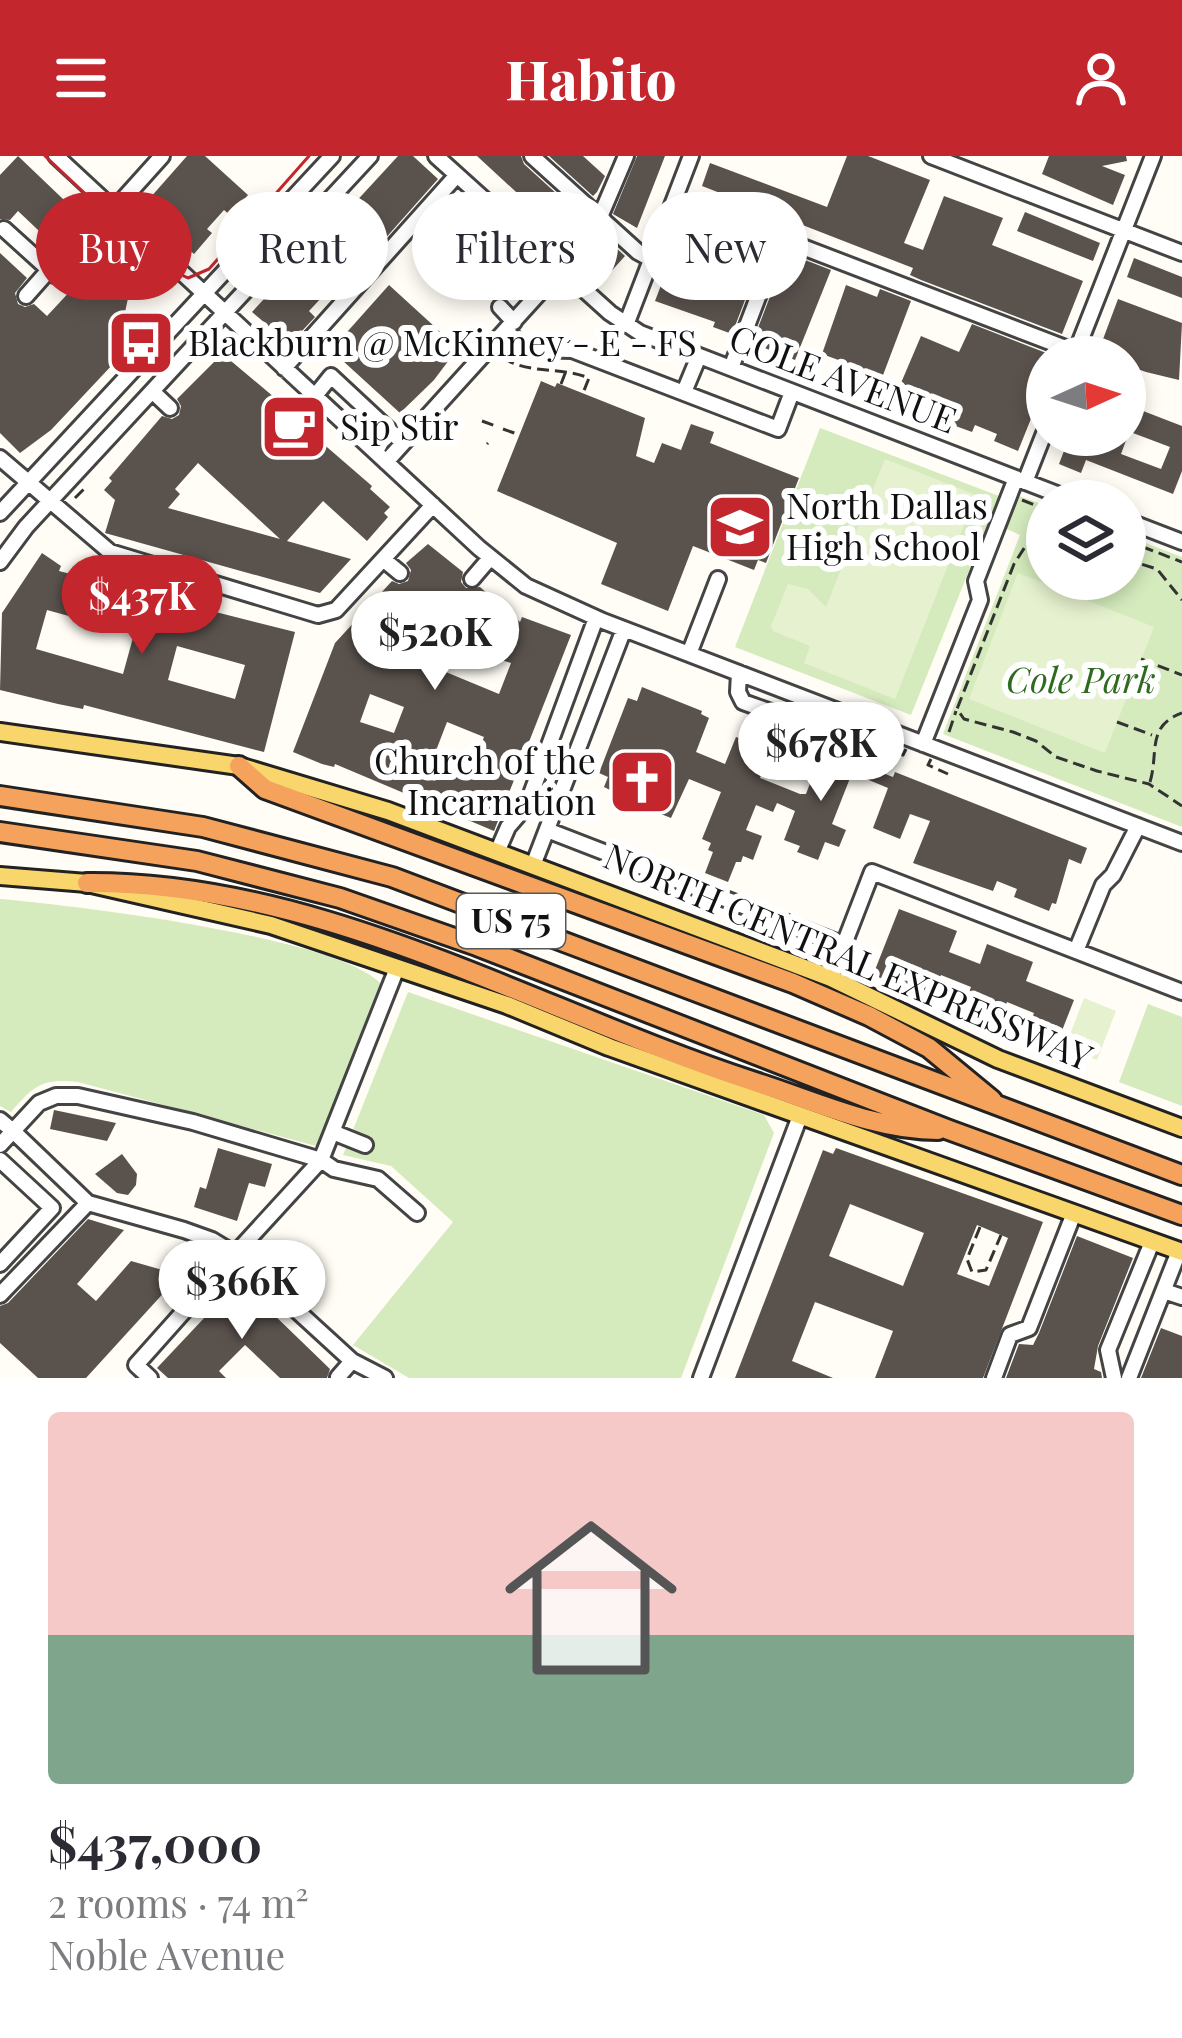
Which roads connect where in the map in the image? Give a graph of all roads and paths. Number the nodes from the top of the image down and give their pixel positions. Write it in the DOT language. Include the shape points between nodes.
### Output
graph roads {
  1 [pos="56,156"];
  2 [pos="162,156"];
  3 [pos="332,156"];
  4 [pos="370,156"];
  5 [pos="436,156"];
  6 [pos="532,156"];
  7 [pos="626,156"];
  8 [pos="691,156"];
  9 [pos="931,156"];
  10 [pos="1153,156"];
  11 [pos="457,175"];
  12 [pos="95,192"];
  13 [pos="130,192"];
  14 [pos="476,192"];
  15 [pos="571,192"];
  16 [pos="611,192"];
  17 [pos="677,192"];
  18 [pos="4,229"];
  19 [pos="1124,230"];
  20 [pos="618,232"];
  21 [pos="808,250"];
  22 [pos="642,252"];
  23 [pos="1182,253"];
  24 [pos="36,258"];
  25 [pos="192,282"];
  26 [pos="642,283"];
  27 [pos="36,285"];
  28 [pos="205,294"];
  29 [pos="26,296"];
  30 [pos="533,300"];
  31 [pos="597,300"];
  32 [pos="757,300"];
  33 [pos="500,307"];
  34 [pos="225,313"];
  35 [pos="626,325"];
  36 [pos="509,326"];
  37 [pos="1029,336"];
  38 [pos="1082,336"];
  39 [pos="699,356"];
  40 [pos="503,358"];
  41 [pos="284,368"];
  42 [pos="731,368"];
  43 [pos="567,369"];
  44 [pos="561,383"];
  45 [pos="152,391"];
  46 [pos="684,392"];
  47 [pos="792,392"];
  48 [pos="583,393"];
  49 [pos="315,396"];
  50 [pos="170,408"];
  51 [pos="482,421"];
  52 [pos="517,434"];
  53 [pos="403,443"];
  54 [pos="1032,456"];
  55 [pos="0,458"];
  56 [pos="386,462"];
  57 [pos="1020,480"];
  58 [pos="1026,482"];
  59 [pos="28,483"];
  60 [pos="85,488"];
  61 [pos="1009,495"];
  62 [pos="75,498"];
  63 [pos="50,501"];
  64 [pos="1026,502"];
  65 [pos="433,506"];
  66 [pos="0,513"];
  67 [pos="1146,528"];
  68 [pos="1182,542"];
  69 [pos="1026,546"];
  70 [pos="1146,548"];
  71 [pos="490,558"];
  72 [pos="383,559"];
  73 [pos="0,562"];
  74 [pos="1182,562"];
  75 [pos="1146,566"];
  76 [pos="161,570"];
  77 [pos="400,573"];
  78 [pos="192,578"];
  79 [pos="472,579"];
  80 [pos="718,579"];
  81 [pos="155,596"];
  82 [pos="1182,600"];
  83 [pos="998,603"];
  84 [pos="184,604"];
  85 [pos="1005,606"];
  86 [pos="596,618"];
  87 [pos="624,629"];
  88 [pos="689,654"];
  89 [pos="1142,659"];
  90 [pos="974,665"];
  91 [pos="981,668"];
  92 [pos="740,674"];
  93 [pos="1182,675"];
  94 [pos="555,678"];
  95 [pos="572,684"];
  96 [pos="809,701"];
  97 [pos="957,710"];
  98 [pos="1182,713"];
  99 [pos="1117,722"];
  100 [pos="949,732"];
  101 [pos="8,733"];
  102 [pos="1154,736"];
  103 [pos="0,744"];
  104 [pos="906,748"];
  105 [pos="883,749"];
  106 [pos="927,751"];
  107 [pos="238,766"];
  108 [pos="948,774"];
  109 [pos="1149,784"];
  110 [pos="0,796"];
  111 [pos="1182,806"];
  112 [pos="1138,826"];
  113 [pos="547,830"];
  114 [pos="0,832"];
  115 [pos="1182,843"];
  116 [pos="498,850"];
  117 [pos="534,863"];
  118 [pos="0,876"];
  119 [pos="88,883"];
  120 [pos="844,945"];
  121 [pos="1076,952"];
  122 [pos="397,968"];
  123 [pos="832,978"];
  124 [pos="1182,992"];
  125 [pos="1005,1111"];
  126 [pos="800,1116"];
  127 [pos="0,1120"];
  128 [pos="1182,1128"];
  129 [pos="949,1130"];
  130 [pos="13,1131"];
  131 [pos="335,1133"];
  132 [pos="0,1145"];
  133 [pos="365,1145"];
  134 [pos="0,1160"];
  135 [pos="322,1160"];
  136 [pos="1182,1175"];
  137 [pos="88,1203"];
  138 [pos="417,1213"];
  139 [pos="1074,1213"];
  140 [pos="1182,1215"];
  141 [pos="980,1227"];
  142 [pos="1001,1235"];
  143 [pos="1152,1242"];
  144 [pos="1180,1251"];
  145 [pos="235,1254"];
  146 [pos="0,1264"];
  147 [pos="1164,1291"];
  148 [pos="1182,1298"];
  149 [pos="1,1300"];
  150 [pos="352,1361"];
  151 [pos="136,1365"];
  152 [pos="338,1377"];
  153 [pos="124,1378"];
  154 [pos="150,1378"];
  155 [pos="386,1378"];
  156 [pos="701,1378"];
  157 [pos="994,1378"];
  158 [pos="1114,1378"];
  159 [pos="1129,1378"];
  1 -- 12 [label="street"];
  2 -- 13 [label="street"];
  3 -- 28 [label="street"];
  4 -- 34 [label="street"];
  5 -- 11 [label="street, COLE AVENUE"];
  6 -- 15 [label="street"];
  7 -- 16 [label="street"];
  8 -- 17 [label="street"];
  9 -- 19 [label="street"];
  10 -- 19 [label="street"];
  11 -- 14 [label="street, COLE AVENUE"];
  11 -- 41 [label="street"];
  18 -- 24 [label="street"];
  19 -- 23 [label="street"];
  19 -- 38 [label="street"];
  20 -- 22 [label="street"];
  21 -- 37 [label="street"];
  25 -- 28 [label="street"];
  26 -- 35 [label="street"];
  27 -- 29 [label="street"];
  28 -- 34 [label="street"];
  28 -- 59 [label="street"];
  30 -- 36 [label="street"];
  31 -- 35 [label="street, COLE AVENUE"];
  32 -- 42 [label="street"];
  33 -- 36 [label="street"];
  34 -- 41 [label="street"];
  34 -- 45 [label="street"];
  35 -- 39 [label="street, COLE AVENUE"];
  36 -- 46 [label="street" via="528,349 572,350"];
  36 -- 53 [label="street"];
  39 -- 42 [label="street, COLE AVENUE"];
  39 -- 46 [label="street"];
  40 -- 43 [label="path" via="527,369"];
  41 -- 49 [label="street"];
  42 -- 47 [label="street, COLE AVENUE"];
  43 -- 44 [label="path"];
  43 -- 48 [label="path" via="590,378"];
  45 -- 50 [label="street"];
  45 -- 63 [label="street"];
  46 -- 47 [label="street" via="778,428"];
  47 -- 57 [label="street, COLE AVENUE"];
  49 -- 53 [label="street" via="331,376"];
  49 -- 56 [label="street"];
  51 -- 52 [label="path"];
  53 -- 56 [label="street"];
  54 -- 57 [label="street"];
  55 -- 59 [label="street"];
  56 -- 65 [label="street"];
  57 -- 58 [label="street, COLE AVENUE"];
  57 -- 61 [label="street"];
  59 -- 63 [label="street"];
  59 -- 66 [label="street"];
  60 -- 62 [label="path"];
  61 -- 64 [label="path"];
  61 -- 106 [label="street"];
  63 -- 73 [label="street"];
  63 -- 76 [label="street" via="100,546"];
  65 -- 71 [label="street"];
  65 -- 72 [label="street"];
  67 -- 68 [label="street"];
  69 -- 83 [label="path"];
  70 -- 74 [label="path"];
  71 -- 79 [label="street"];
  71 -- 86 [label="street" via="526,586"];
  72 -- 77 [label="street"];
  72 -- 78 [label="street" via="327,615"];
  75 -- 82 [label="path"];
  76 -- 78 [label="street"];
  76 -- 81 [label="street"];
  78 -- 84 [label="street"];
  80 -- 88 [label="street"];
  83 -- 85 [label="path"];
  83 -- 90 [label="path"];
  86 -- 87 [label="street"];
  86 -- 95 [label="street"];
  87 -- 88 [label="street"];
  87 -- 113 [label="street"];
  88 -- 92 [label="street"];
  89 -- 93 [label="path"];
  90 -- 91 [label="path"];
  90 -- 97 [label="path"];
  92 -- 96 [label="street"];
  92 -- 96 [label="street" via="743,702 789,717"];
  94 -- 95 [label="street"];
  95 -- 116 [label="street" via="526,805"];
  96 -- 106 [label="street"];
  97 -- 100 [label="path"];
  97 -- 109 [label="path" via="1056,757"];
  98 -- 102 [label="path"];
  99 -- 102 [label="path"];
  101 -- 103 [label="main road"];
  101 -- 107 [label="main road, NORTH CENTRAL EXPRESSWAY"];
  102 -- 109 [label="path"];
  104 -- 105 [label="path" via="903,755"];
  106 -- 108 [label="path" via="928,765"];
  106 -- 112 [label="street"];
  107 -- 116 [label="main road, NORTH CENTRAL EXPRESSWAY"];
  107 -- 125 [label="highway" via="266,789 869,1016 929,1048"];
  109 -- 111 [label="path"];
  110 -- 125 [label="highway, US 75" via="203,827 380,874"];
  112 -- 115 [label="street"];
  112 -- 121 [label="street"];
  113 -- 117 [label="street"];
  113 -- 120 [label="street"];
  114 -- 129 [label="highway, US 75" via="197,861 340,898"];
  116 -- 117 [label="main road, NORTH CENTRAL EXPRESSWAY"];
  117 -- 123 [label="main road, NORTH CENTRAL EXPRESSWAY"];
  118 -- 119 [label="main road"];
  119 -- 122 [label="main road" via="271,925"];
  119 -- 129 [label="highway" via="145,883 286,911 899,1130"];
  120 -- 121 [label="street" via="872,872"];
  120 -- 123 [label="street"];
  121 -- 124 [label="street"];
  122 -- 126 [label="main road" via="506,1005 606,1053"];
  122 -- 131 [label="street"];
  123 -- 128 [label="main road, NORTH CENTRAL EXPRESSWAY" via="998,1059"];
  125 -- 136 [label="highway, US 75"];
  126 -- 139 [label="main road"];
  126 -- 156 [label="street"];
  127 -- 130 [label="street"];
  129 -- 140 [label="highway, US 75"];
  130 -- 132 [label="street"];
  130 -- 135 [label="street" via="39,1103 78,1096"];
  130 -- 137 [label="street"];
  131 -- 133 [label="street"];
  131 -- 135 [label="street"];
  134 -- 146 [label="street" via="52,1208"];
  135 -- 138 [label="street" via="378,1179"];
  135 -- 145 [label="street"];
  137 -- 145 [label="street"];
  137 -- 149 [label="street"];
  139 -- 143 [label="main road"];
  139 -- 157 [label="street" via="1029,1328 1010,1335"];
  141 -- 142 [label="path" via="967,1258 972,1272 986,1270"];
  143 -- 144 [label="main road"];
  143 -- 158 [label="street" via="1108,1350"];
  144 -- 147 [label="street"];
  145 -- 150 [label="street"];
  145 -- 151 [label="street"];
  147 -- 148 [label="street"];
  147 -- 159 [label="street"];
  150 -- 152 [label="street"];
  150 -- 155 [label="street"];
  151 -- 153 [label="street"];
  151 -- 154 [label="street"];
}
